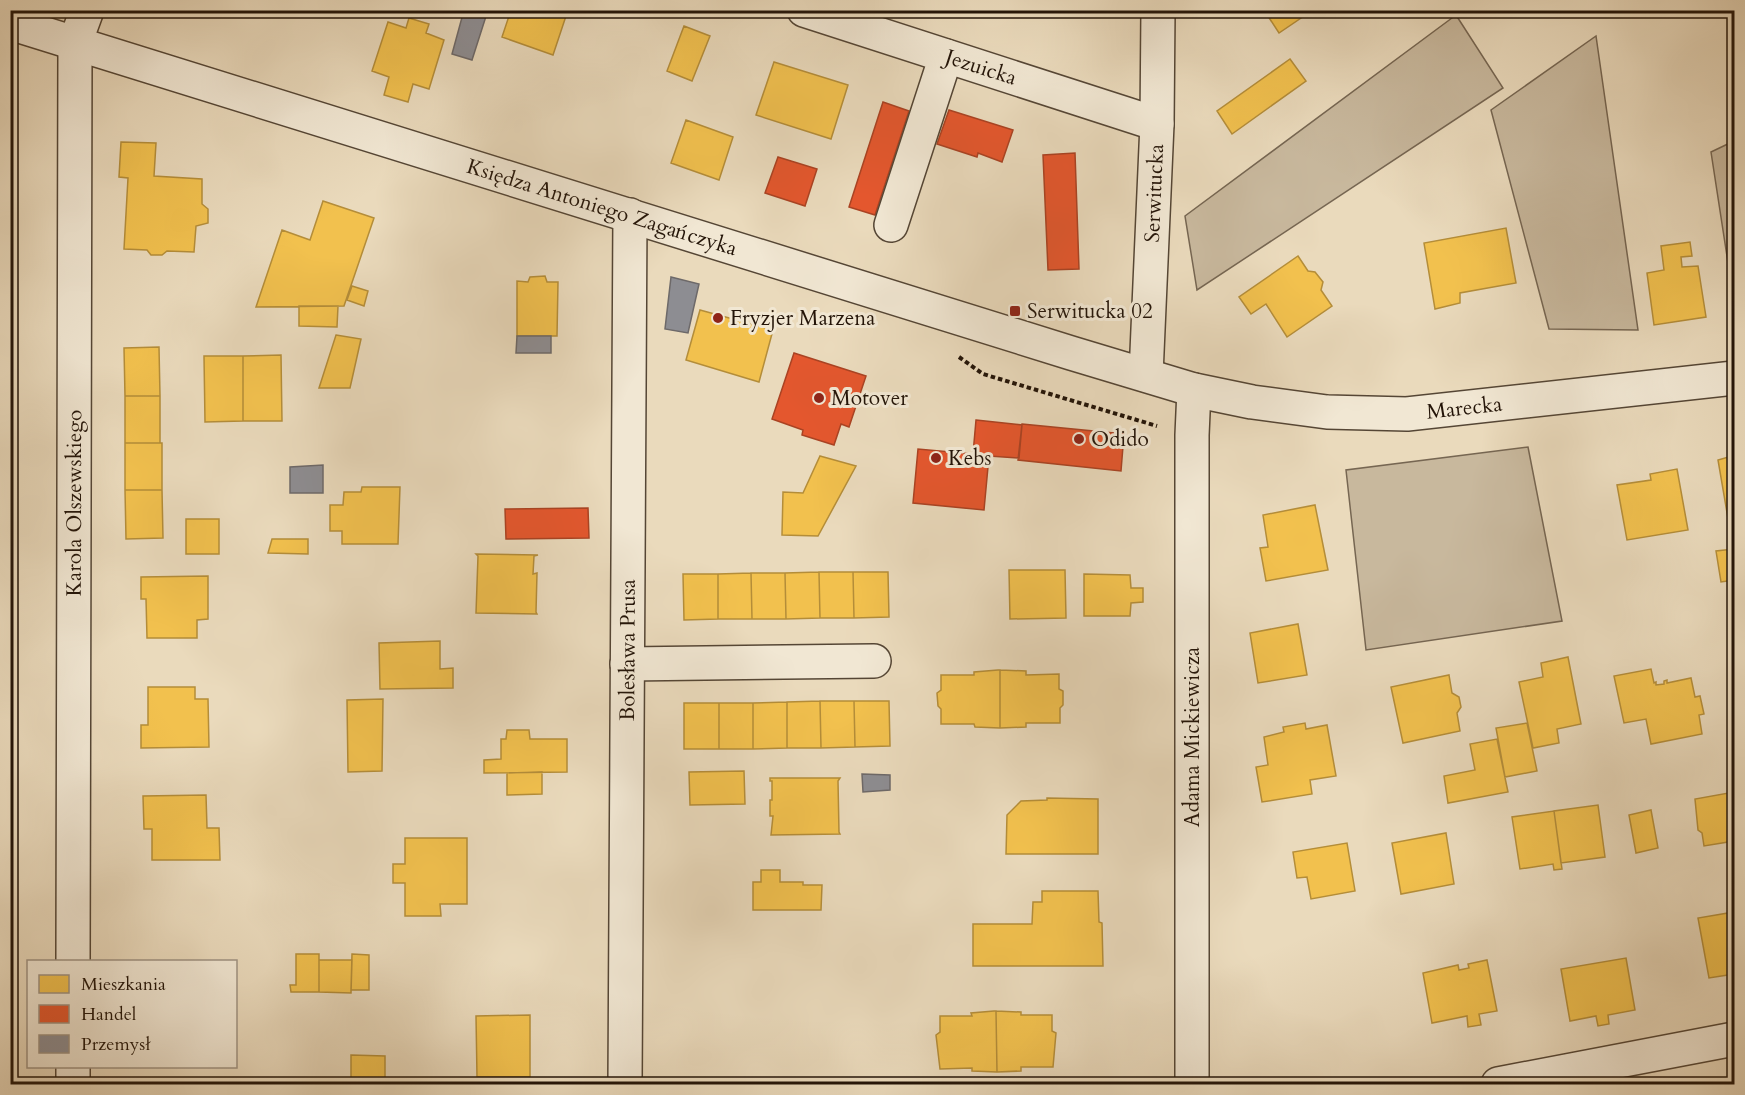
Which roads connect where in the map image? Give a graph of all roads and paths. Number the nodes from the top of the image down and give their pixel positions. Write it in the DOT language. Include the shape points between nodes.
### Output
graph roads {
  1 [pos="87,10"];
  2 [pos="804,10"];
  3 [pos="1158,10"];
  4 [pos="10,23"];
  5 [pos="75,43"];
  6 [pos="946,56"];
  7 [pos="1157,124"];
  8 [pos="630,215"];
  9 [pos="891,225"];
  10 [pos="1146,375"];
  11 [pos="1734,378"];
  12 [pos="1194,390"];
  13 [pos="874,661"];
  14 [pos="627,664"];
  15 [pos="73,960"];
  16 [pos="1734,1038"];
  17 [pos="73,1068"];
  18 [pos="73,1084"];
  19 [pos="626,1084"];
  20 [pos="1192,1084"];
  21 [pos="1498,1084"];
  1 -- 5 [label="street, Karola Olszewskiego"];
  2 -- 6 [label="street, Jezuicka"];
  3 -- 7 [label="street, Serwitucka"];
  4 -- 5 [label="street, Księdza Antoniego Zagańczyka"];
  5 -- 8 [label="street, Księdza Antoniego Zagańczyka"];
  5 -- 15 [label="street, Karola Olszewskiego"];
  6 -- 7 [label="street, Jezuicka"];
  6 -- 9 [label="street"];
  7 -- 10 [label="street, Serwitucka"];
  8 -- 10 [label="street, Księdza Antoniego Zagańczyka"];
  8 -- 14 [label="street, Bolesława Prusa"];
  10 -- 12 [label="street, Księdza Antoniego Zagańczyka"];
  11 -- 12 [label="street, Marecka" via="1407,414 1327,412"];
  12 -- 20 [label="street, Adama Mickiewicza"];
  13 -- 14 [label="street"];
  14 -- 19 [label="street, Bolesława Prusa"];
  16 -- 21 [label="street"];
  17 -- 18 [label="street"];
}
